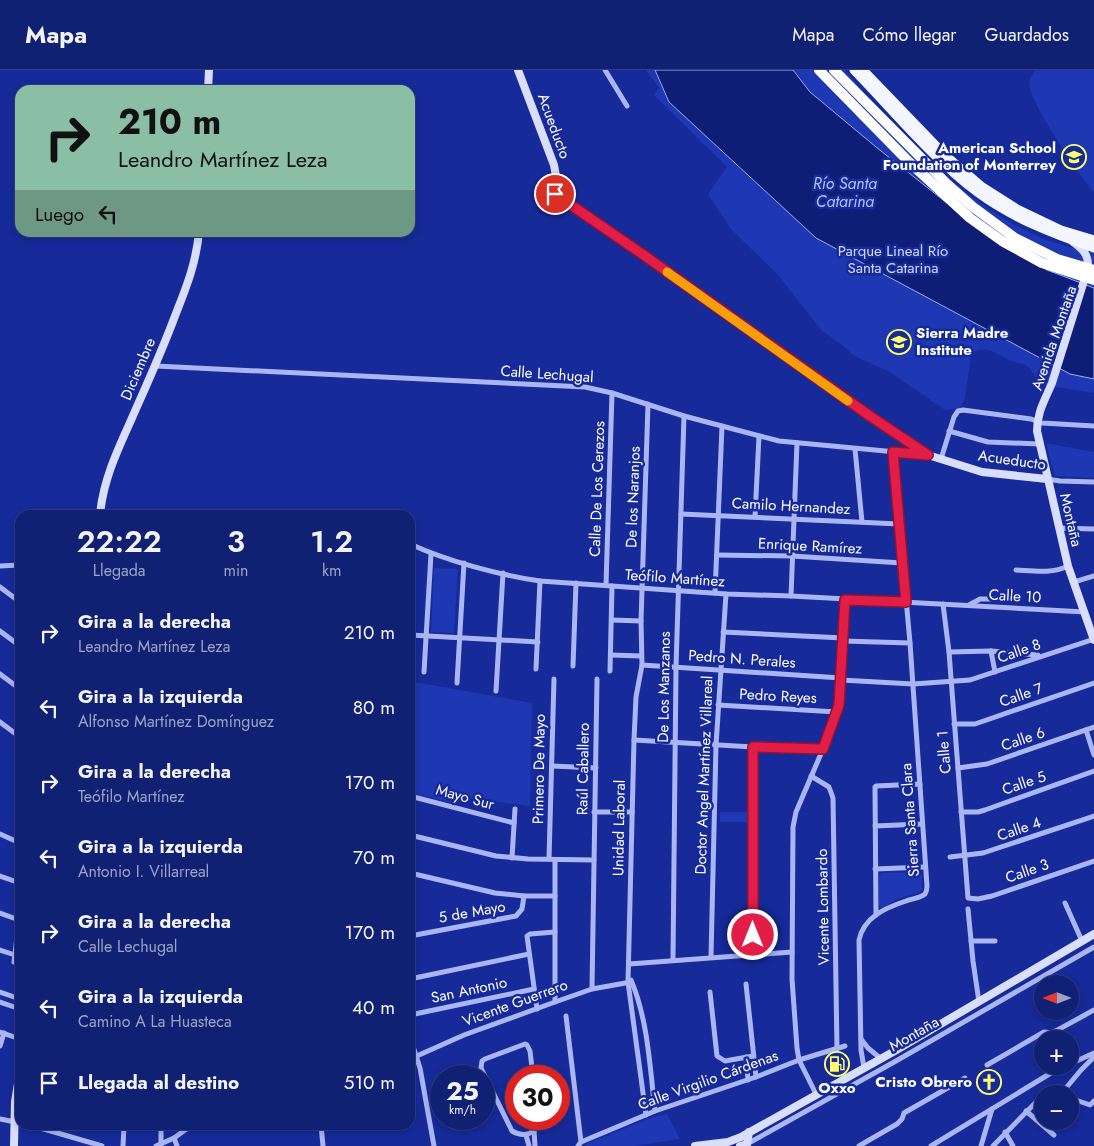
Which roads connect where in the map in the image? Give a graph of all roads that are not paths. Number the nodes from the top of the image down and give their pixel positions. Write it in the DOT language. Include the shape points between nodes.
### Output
graph roads {
  1 [pos="209,70"];
  2 [pos="518,70"];
  3 [pos="605,70"];
  4 [pos="819,70"];
  5 [pos="834,70"];
  6 [pos="854,70"];
  7 [pos="863,70"];
  8 [pos="208,85"];
  9 [pos="627,106"];
  10 [pos="199,237"];
  11 [pos="1070,240"];
  12 [pos="1094,240"];
  13 [pos="1094,248"];
  14 [pos="1092,268"];
  15 [pos="1094,280"];
  16 [pos="156,366"];
  17 [pos="1054,384"];
  18 [pos="612,393"];
  19 [pos="648,404"];
  20 [pos="684,416"];
  21 [pos="1040,422"];
  22 [pos="722,426"];
  23 [pos="1094,426"];
  24 [pos="949,432"];
  25 [pos="759,436"];
  26 [pos="797,443"];
  27 [pos="1039,444"];
  28 [pos="855,449"];
  29 [pos="893,452"];
  30 [pos="928,455"];
  31 [pos="941,459"];
  32 [pos="1047,479"];
  33 [pos="1094,482"];
  34 [pos="101,510"];
  35 [pos="681,514"];
  36 [pos="718,515"];
  37 [pos="755,517"];
  38 [pos="794,520"];
  39 [pos="862,522"];
  40 [pos="899,524"];
  41 [pos="1058,528"];
  42 [pos="1094,529"];
  43 [pos="415,546"];
  44 [pos="431,554"];
  45 [pos="717,555"];
  46 [pos="792,556"];
  47 [pos="464,563"];
  48 [pos="902,563"];
  49 [pos="15,565"];
  50 [pos="0,566"];
  51 [pos="1068,566"];
  52 [pos="1016,570"];
  53 [pos="503,573"];
  54 [pos="1094,576"];
  55 [pos="540,581"];
  56 [pos="1074,582"];
  57 [pos="576,583"];
  58 [pos="609,585"];
  59 [pos="0,587"];
  60 [pos="643,588"];
  61 [pos="678,591"];
  62 [pos="715,593"];
  63 [pos="726,594"];
  64 [pos="791,596"];
  65 [pos="15,598"];
  66 [pos="1004,599"];
  67 [pos="845,600"];
  68 [pos="906,602"];
  69 [pos="944,604"];
  70 [pos="968,606"];
  71 [pos="1088,615"];
  72 [pos="612,620"];
  73 [pos="641,621"];
  74 [pos="0,631"];
  75 [pos="723,632"];
  76 [pos="415,635"];
  77 [pos="426,636"];
  78 [pos="459,638"];
  79 [pos="1094,639"];
  80 [pos="499,640"];
  81 [pos="843,640"];
  82 [pos="15,642"];
  83 [pos="538,642"];
  84 [pos="910,643"];
  85 [pos="991,651"];
  86 [pos="949,652"];
  87 [pos="610,655"];
  88 [pos="641,656"];
  89 [pos="1042,656"];
  90 [pos="642,665"];
  91 [pos="573,666"];
  92 [pos="676,667"];
  93 [pos="536,669"];
  94 [pos="720,670"];
  95 [pos="610,671"];
  96 [pos="424,672"];
  97 [pos="995,672"];
  98 [pos="0,674"];
  99 [pos="554,679"];
  100 [pos="596,679"];
  101 [pos="841,679"];
  102 [pos="639,681"];
  103 [pos="457,683"];
  104 [pos="951,683"];
  105 [pos="1094,683"];
  106 [pos="912,684"];
  107 [pos="15,685"];
  108 [pos="496,691"];
  109 [pos="718,706"];
  110 [pos="837,712"];
  111 [pos="0,722"];
  112 [pos="954,724"];
  113 [pos="1094,727"];
  114 [pos="1086,730"];
  115 [pos="15,733"];
  116 [pos="634,740"];
  117 [pos="675,742"];
  118 [pos="716,745"];
  119 [pos="753,747"];
  120 [pos="823,749"];
  121 [pos="1094,755"];
  122 [pos="552,766"];
  123 [pos="596,768"];
  124 [pos="958,768"];
  125 [pos="1094,771"];
  126 [pos="811,776"];
  127 [pos="920,784"];
  128 [pos="415,797"];
  129 [pos="515,809"];
  130 [pos="594,812"];
  131 [pos="632,812"];
  132 [pos="961,812"];
  133 [pos="1094,816"];
  134 [pos="514,823"];
  135 [pos="922,824"];
  136 [pos="875,826"];
  137 [pos="0,834"];
  138 [pos="415,836"];
  139 [pos="15,841"];
  140 [pos="964,855"];
  141 [pos="950,857"];
  142 [pos="512,858"];
  143 [pos="552,859"];
  144 [pos="594,860"];
  145 [pos="1094,861"];
  146 [pos="925,867"];
  147 [pos="875,869"];
  148 [pos="415,874"];
  149 [pos="0,876"];
  150 [pos="15,881"];
  151 [pos="524,896"];
  152 [pos="555,896"];
  153 [pos="968,898"];
  154 [pos="1065,903"];
  155 [pos="968,909"];
  156 [pos="0,913"];
  157 [pos="876,915"];
  158 [pos="15,919"];
  159 [pos="555,932"];
  160 [pos="1094,934"];
  161 [pos="415,935"];
  162 [pos="971,941"];
  163 [pos="995,941"];
  164 [pos="1082,941"];
  165 [pos="15,947"];
  166 [pos="1094,947"];
  167 [pos="0,950"];
  168 [pos="792,952"];
  169 [pos="14,954"];
  170 [pos="528,954"];
  171 [pos="753,954"];
  172 [pos="711,957"];
  173 [pos="672,959"];
  174 [pos="14,962"];
  175 [pos="629,964"];
  176 [pos="415,978"];
  177 [pos="630,980"];
  178 [pos="746,984"];
  179 [pos="534,989"];
  180 [pos="592,989"];
  181 [pos="0,992"];
  182 [pos="710,992"];
  183 [pos="15,997"];
  184 [pos="0,1002"];
  185 [pos="555,1002"];
  186 [pos="980,1002"];
  187 [pos="15,1008"];
  188 [pos="537,1009"];
  189 [pos="1094,1010"];
  190 [pos="962,1012"];
  191 [pos="415,1014"];
  192 [pos="566,1016"];
  193 [pos="966,1020"];
  194 [pos="2,1032"];
  195 [pos="15,1037"];
  196 [pos="861,1038"];
  197 [pos="0,1046"];
  198 [pos="846,1046"];
  199 [pos="837,1049"];
  200 [pos="893,1052"];
  201 [pos="415,1053"];
  202 [pos="416,1056"];
  203 [pos="753,1056"];
  204 [pos="1093,1056"];
  205 [pos="746,1057"];
  206 [pos="880,1058"];
  207 [pos="799,1060"];
  208 [pos="896,1061"];
  209 [pos="1079,1061"];
  210 [pos="532,1065"];
  211 [pos="987,1065"];
  212 [pos="864,1068"];
  213 [pos="1049,1075"];
  214 [pos="756,1077"];
  215 [pos="965,1078"];
  216 [pos="748,1080"];
  217 [pos="1068,1085"];
  218 [pos="816,1094"];
  219 [pos="1079,1100"];
  220 [pos="1092,1103"];
  221 [pos="1034,1104"];
  222 [pos="992,1108"];
  223 [pos="656,1111"];
  224 [pos="1026,1111"];
  225 [pos="646,1115"];
  226 [pos="0,1119"];
  227 [pos="505,1119"];
  228 [pos="15,1122"];
  229 [pos="16,1130"];
  230 [pos="46,1130"];
  231 [pos="124,1130"];
  232 [pos="160,1130"];
  233 [pos="185,1130"];
  234 [pos="322,1130"];
  235 [pos="511,1130"];
  236 [pos="534,1131"];
  237 [pos="749,1132"];
  238 [pos="1005,1132"];
  239 [pos="526,1135"];
  240 [pos="1054,1135"];
  241 [pos="741,1137"];
  242 [pos="174,1138"];
  243 [pos="579,1144"];
  244 [pos="92,1145"];
  245 [pos="158,1145"];
  246 [pos="746,1145"];
  247 [pos="14,1146"];
  248 [pos="102,1146"];
  249 [pos="123,1146"];
  250 [pos="177,1146"];
  251 [pos="324,1146"];
  252 [pos="434,1146"];
  253 [pos="529,1146"];
  254 [pos="535,1146"];
  255 [pos="695,1146"];
  256 [pos="859,1146"];
  257 [pos="932,1146"];
  258 [pos="981,1146"];
  259 [pos="993,1146"];
  260 [pos="1013,1146"];
  1 -- 8 [label="street"];
  2 -- 30 [label="street, Acueducto" via="554,165 555,194"];
  3 -- 9 [label="street"];
  4 -- 15 [label="highway, bridge" via="908,161 970,218 1002,241 1042,263"];
  5 -- 14 [label="highway, bridge" via="947,184 980,212 1023,242 1057,258"];
  6 -- 11 [label="main road" via="962,180 1009,212"];
  7 -- 12 [label="main road" via="946,156 981,186 1017,209 1061,230"];
  10 -- 16 [label="street, Diciembre" via="189,282"];
  11 -- 13 [label="main road"];
  11 -- 14 [label="street" via="1083,250"];
  14 -- 17 [label="street, Avenida Montaña"];
  16 -- 18 [label="street, Calle Lechugal" via="585,387"];
  16 -- 34 [label="street, Diciembre" via="113,462"];
  17 -- 21 [label="street, Montaña" via="1043,401"];
  18 -- 19 [label="street, Calle Lechugal"];
  18 -- 58 [label="street, Calle De Los Cerezos"];
  19 -- 20 [label="street, Calle Lechugal"];
  19 -- 60 [label="street, De los Naranjos"];
  20 -- 22 [label="street, Calle Lechugal"];
  20 -- 35 [label="street, De Los Manzanos"];
  21 -- 23 [label="street"];
  21 -- 24 [label="street" via="963,410 954,416"];
  21 -- 27 [label="street, Montaña"];
  22 -- 25 [label="street, Calle Lechugal"];
  22 -- 36 [label="street"];
  24 -- 27 [label="street" via="988,442"];
  24 -- 31 [label="street"];
  25 -- 26 [label="street, Calle Lechugal"];
  25 -- 37 [label="street"];
  26 -- 28 [label="street, Calle Lechugal"];
  26 -- 38 [label="street"];
  27 -- 32 [label="street, Montaña"];
  28 -- 29 [label="street, Calle Lechugal"];
  28 -- 39 [label="street"];
  29 -- 30 [label="street, Calle Lechugal"];
  29 -- 40 [label="street, Sierra Santa Clara"];
  30 -- 31 [label="street, Acueducto"];
  31 -- 32 [label="street, Acueducto" via="982,472"];
  32 -- 33 [label="street, Acueducto"];
  32 -- 41 [label="street, Montaña"];
  35 -- 36 [label="street, Camilo Hernandez"];
  35 -- 61 [label="street, De Los Manzanos"];
  36 -- 37 [label="street, Camilo Hernandez"];
  36 -- 45 [label="street"];
  37 -- 38 [label="street, Camilo Hernandez"];
  38 -- 39 [label="street, Camilo Hernandez"];
  38 -- 46 [label="street"];
  39 -- 40 [label="street, Camilo Hernandez"];
  40 -- 48 [label="street, Sierra Santa Clara"];
  41 -- 42 [label="street"];
  41 -- 51 [label="street, Montaña"];
  43 -- 44 [label="street, Teófilo Martínez"];
  44 -- 47 [label="street, Teófilo Martínez"];
  44 -- 77 [label="street"];
  45 -- 46 [label="street, Enrique Ramírez"];
  45 -- 62 [label="street"];
  46 -- 48 [label="street, Enrique Ramírez"];
  46 -- 64 [label="street"];
  47 -- 53 [label="street, Teófilo Martínez"];
  47 -- 78 [label="street"];
  48 -- 68 [label="street, Sierra Santa Clara"];
  49 -- 50 [label="street"];
  51 -- 52 [label="street" via="1052,571"];
  51 -- 56 [label="street, Montaña"];
  53 -- 55 [label="street, Teófilo Martínez"];
  53 -- 80 [label="street"];
  54 -- 56 [label="street"];
  55 -- 57 [label="street, Teófilo Martínez"];
  55 -- 83 [label="street"];
  56 -- 71 [label="street, Montaña"];
  57 -- 58 [label="street, Teófilo Martínez"];
  57 -- 91 [label="street"];
  58 -- 60 [label="street, Teófilo Martínez"];
  58 -- 72 [label="street, Calle De Los Cerezos"];
  59 -- 65 [label="street"];
  60 -- 61 [label="street, Teófilo Martínez"];
  60 -- 73 [label="street, De los Naranjos"];
  61 -- 62 [label="street, Teófilo Martínez"];
  61 -- 92 [label="street, De Los Manzanos"];
  62 -- 63 [label="street, Teófilo Martínez"];
  63 -- 64 [label="street, Teófilo Martínez"];
  63 -- 75 [label="street, Doctor Angel Martínez Villareal"];
  64 -- 67 [label="street, Teófilo Martínez"];
  66 -- 70 [label="street" via="980,599"];
  67 -- 68 [label="street, Teófilo Martínez"];
  67 -- 81 [label="street"];
  68 -- 69 [label="street, Teófilo Martínez"];
  68 -- 84 [label="street, Sierra Santa Clara"];
  69 -- 70 [label="street, Calle 10"];
  69 -- 86 [label="street, Calle 1"];
  70 -- 71 [label="street, Calle 10"];
  71 -- 79 [label="street, Montaña"];
  72 -- 73 [label="street"];
  72 -- 87 [label="street, Calle De Los Cerezos"];
  73 -- 88 [label="street, De los Naranjos"];
  74 -- 82 [label="street"];
  75 -- 81 [label="street"];
  75 -- 94 [label="street, Doctor Angel Martínez Villareal"];
  76 -- 77 [label="street"];
  77 -- 78 [label="street"];
  77 -- 96 [label="street"];
  78 -- 80 [label="street"];
  78 -- 103 [label="street"];
  79 -- 89 [label="street, Calle 8"];
  80 -- 83 [label="street"];
  80 -- 108 [label="street"];
  81 -- 84 [label="street"];
  81 -- 101 [label="street"];
  83 -- 93 [label="street"];
  84 -- 106 [label="street, Sierra Santa Clara"];
  85 -- 86 [label="street"];
  85 -- 89 [label="street"];
  85 -- 97 [label="street"];
  86 -- 104 [label="street, Calle 1"];
  87 -- 88 [label="street"];
  87 -- 95 [label="street, Calle De Los Cerezos"];
  88 -- 90 [label="street, De los Naranjos"];
  89 -- 97 [label="street, Calle 8"];
  90 -- 92 [label="street, Pedro N. Perales"];
  90 -- 102 [label="street, De los Naranjos"];
  92 -- 94 [label="street, Pedro N. Perales"];
  92 -- 117 [label="street, De Los Manzanos"];
  94 -- 101 [label="street, Pedro N. Perales"];
  94 -- 109 [label="street, Doctor Angel Martínez Villareal"];
  97 -- 104 [label="street, Calle 8"];
  98 -- 107 [label="street"];
  99 -- 122 [label="street, Primero De Mayo"];
  100 -- 123 [label="street, Raúl Caballero"];
  101 -- 106 [label="street, Pedro N. Perales"];
  101 -- 110 [label="street"];
  102 -- 116 [label="street, Unidad Laboral"];
  104 -- 106 [label="street, Pedro N. Perales"];
  104 -- 112 [label="street, Calle 1"];
  105 -- 112 [label="street, Calle 7" via="975,724"];
  106 -- 127 [label="street, Sierra Santa Clara"];
  109 -- 110 [label="street, Pedro Reyes"];
  109 -- 118 [label="street, Doctor Angel Martínez Villareal"];
  110 -- 120 [label="street"];
  111 -- 115 [label="street"];
  112 -- 124 [label="street, Calle 1"];
  113 -- 114 [label="street, Calle 6"];
  114 -- 121 [label="street"];
  114 -- 124 [label="street, Calle 6" via="987,764"];
  116 -- 117 [label="street"];
  116 -- 131 [label="street, Unidad Laboral"];
  117 -- 118 [label="street"];
  117 -- 173 [label="street, De Los Manzanos"];
  118 -- 119 [label="street"];
  118 -- 172 [label="street, Doctor Angel Martínez Villareal"];
  119 -- 120 [label="street"];
  119 -- 171 [label="street"];
  120 -- 126 [label="street"];
  122 -- 123 [label="street"];
  122 -- 143 [label="street, Primero De Mayo"];
  123 -- 130 [label="street, Raúl Caballero"];
  124 -- 132 [label="street, Calle 1"];
  125 -- 132 [label="street, Calle 5" via="985,810"];
  126 -- 168 [label="street" via="793,827"];
  126 -- 199 [label="street, Vicente Lombardo" via="829,787 834,798"];
  127 -- 135 [label="street, Sierra Santa Clara"];
  127 -- 136 [label="street" via="876,786"];
  128 -- 134 [label="street, Mayo Sur"];
  129 -- 134 [label="street, Mayo Sur"];
  130 -- 131 [label="street"];
  130 -- 144 [label="street, Raúl Caballero"];
  131 -- 175 [label="street, Unidad Laboral"];
  132 -- 140 [label="street, Calle 1"];
  133 -- 140 [label="street, Calle 4" via="983,854"];
  134 -- 142 [label="street, Mayo Sur"];
  135 -- 136 [label="street"];
  135 -- 146 [label="street, Sierra Santa Clara"];
  136 -- 147 [label="street"];
  137 -- 139 [label="street"];
  138 -- 142 [label="street"];
  140 -- 141 [label="street, Calle 4"];
  140 -- 153 [label="street, Calle 1"];
  142 -- 143 [label="street"];
  143 -- 144 [label="street"];
  143 -- 152 [label="street, Primero De Mayo"];
  144 -- 180 [label="street, Raúl Caballero"];
  145 -- 153 [label="street, Calle 3" via="992,896"];
  146 -- 147 [label="street"];
  146 -- 157 [label="street, Sierra Santa Clara" via="925,894"];
  147 -- 157 [label="street"];
  148 -- 151 [label="street" via="487,892"];
  149 -- 150 [label="street"];
  151 -- 152 [label="street"];
  151 -- 161 [label="street, 5 de Mayo" via="522,909 516,916"];
  152 -- 159 [label="street, Primero De Mayo"];
  154 -- 164 [label="street"];
  155 -- 162 [label="street"];
  156 -- 158 [label="street"];
  157 -- 196 [label="street" via="866,923 859,940"];
  159 -- 170 [label="street" via="528,935"];
  159 -- 185 [label="street, Primero De Mayo"];
  160 -- 164 [label="street, Montaña"];
  162 -- 163 [label="street"];
  162 -- 186 [label="street"];
  164 -- 186 [label="street, Montaña"];
  165 -- 169 [label="street"];
  166 -- 193 [label="street, Montaña"];
  167 -- 169 [label="street"];
  168 -- 171 [label="street"];
  168 -- 207 [label="street"];
  169 -- 174 [label="street"];
  170 -- 176 [label="street"];
  170 -- 179 [label="street"];
  171 -- 172 [label="street"];
  172 -- 173 [label="street"];
  173 -- 175 [label="street"];
  175 -- 177 [label="street, Unidad Laboral"];
  177 -- 180 [label="street, Vicente Guerrero"];
  177 -- 223 [label="street, Unidad Laboral" via="646,1037"];
  177 -- 225 [label="street, Unidad Laboral"];
  178 -- 203 [label="street"];
  179 -- 188 [label="street"];
  179 -- 191 [label="street, San Antonio"];
  180 -- 185 [label="street, Vicente Guerrero"];
  181 -- 183 [label="street"];
  182 -- 205 [label="street" via="717,1056 725,1060"];
  184 -- 187 [label="street"];
  185 -- 188 [label="street, Vicente Guerrero"];
  186 -- 190 [label="street, Montaña"];
  188 -- 202 [label="street, Vicente Guerrero"];
  189 -- 211 [label="street" via="1052,1033 1044,1032"];
  190 -- 193 [label="street"];
  190 -- 200 [label="street, Montaña"];
  192 -- 243 [label="street"];
  193 -- 208 [label="street, Montaña"];
  194 -- 195 [label="street"];
  194 -- 197 [label="street"];
  196 -- 206 [label="street"];
  196 -- 212 [label="street"];
  198 -- 199 [label="street, Calle Virgilio Cárdenas"];
  199 -- 207 [label="street, Calle Virgilio Cárdenas"];
  200 -- 206 [label="street, Montaña"];
  200 -- 208 [label="street"];
  201 -- 202 [label="street"];
  202 -- 252 [label="street"];
  203 -- 205 [label="street"];
  203 -- 214 [label="street"];
  204 -- 209 [label="street"];
  204 -- 217 [label="street"];
  205 -- 216 [label="street"];
  206 -- 212 [label="street, Montaña"];
  207 -- 214 [label="street, Calle Virgilio Cárdenas"];
  207 -- 218 [label="street"];
  208 -- 246 [label="street, Montaña"];
  210 -- 227 [label="street" via="525,1044 485,1059 481,1064"];
  212 -- 218 [label="street, Montaña"];
  213 -- 222 [label="street"];
  214 -- 216 [label="street, Calle Virgilio Cárdenas"];
  215 -- 256 [label="street" via="904,1113 897,1124"];
  216 -- 223 [label="street, Calle Virgilio Cárdenas"];
  218 -- 237 [label="street, Montaña"];
  219 -- 220 [label="street"];
  221 -- 224 [label="street"];
  222 -- 257 [label="street"];
  222 -- 258 [label="street"];
  223 -- 225 [label="street, Calle Virgilio Cárdenas"];
  224 -- 238 [label="street"];
  224 -- 240 [label="street"];
  225 -- 243 [label="street, Calle Virgilio Cárdenas"];
  226 -- 228 [label="street"];
  229 -- 247 [label="street"];
  230 -- 244 [label="street"];
  231 -- 249 [label="street"];
  232 -- 245 [label="street"];
  233 -- 242 [label="street"];
  234 -- 251 [label="street"];
  235 -- 239 [label="street"];
  236 -- 239 [label="street"];
  236 -- 254 [label="street"];
  237 -- 241 [label="street, Montaña"];
  237 -- 246 [label="street"];
  238 -- 259 [label="street"];
  238 -- 260 [label="street"];
  239 -- 253 [label="street"];
  241 -- 246 [label="street"];
  241 -- 255 [label="street, Montaña"];
  242 -- 245 [label="street"];
  242 -- 250 [label="street"];
  244 -- 248 [label="street"];
}
